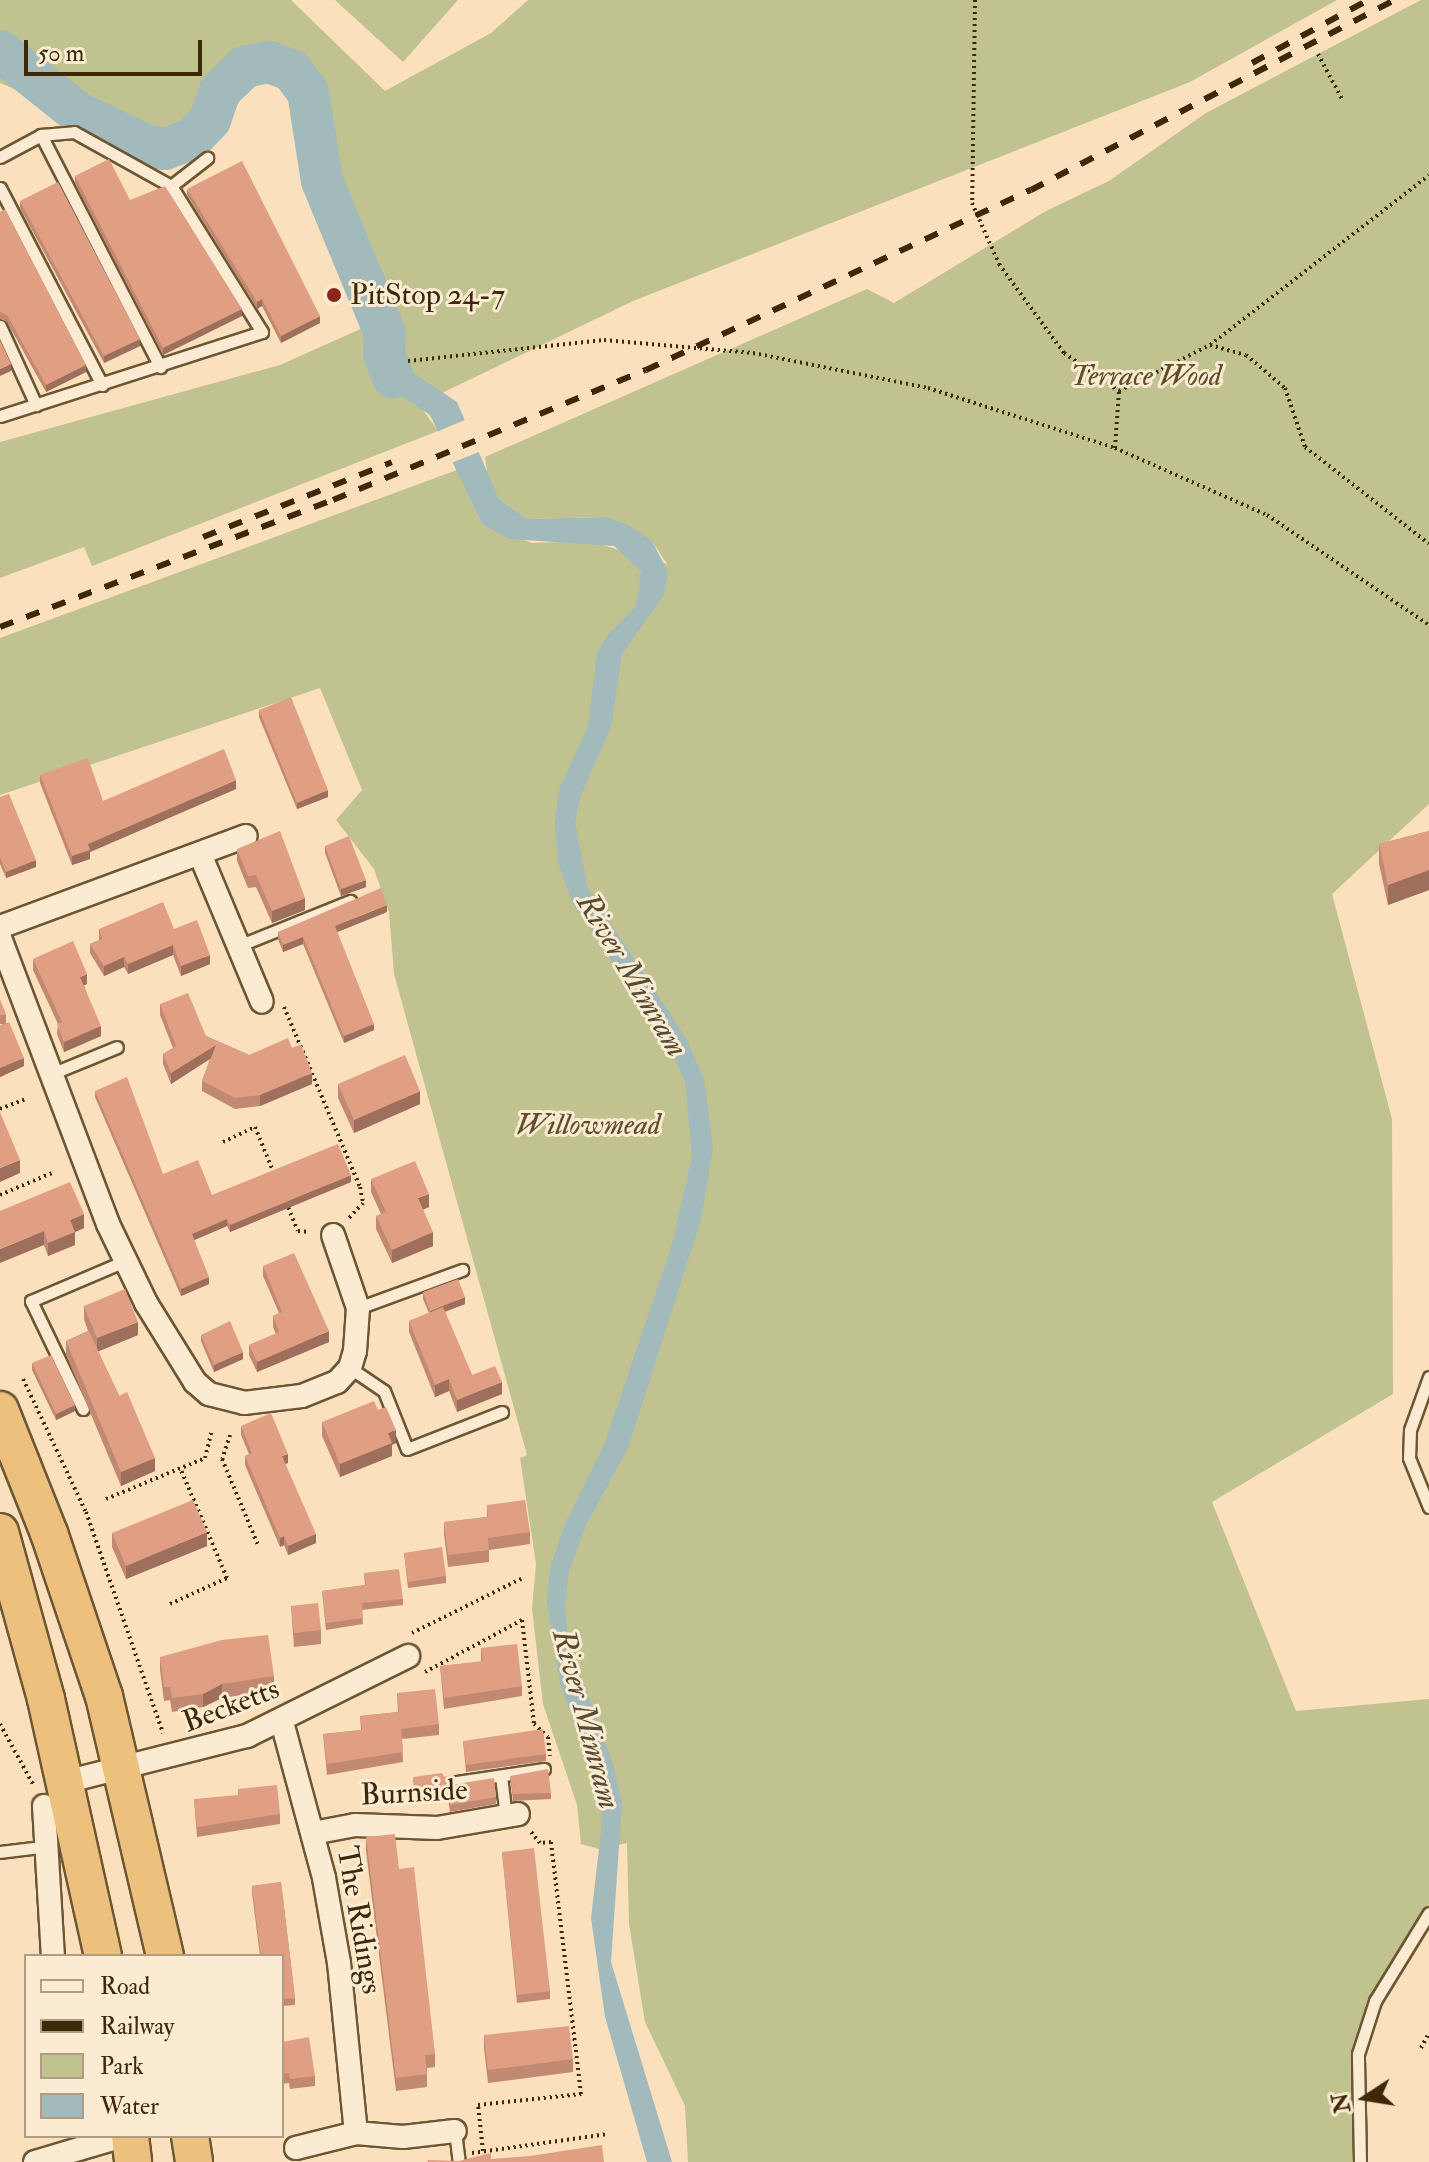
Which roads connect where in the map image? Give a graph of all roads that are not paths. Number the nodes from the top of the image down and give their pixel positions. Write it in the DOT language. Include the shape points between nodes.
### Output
graph roads {
  1 [pos="41,135"];
  2 [pos="0,157"];
  3 [pos="207,158"];
  4 [pos="171,186"];
  5 [pos="0,188"];
  6 [pos="0,326"];
  7 [pos="160,367"];
  8 [pos="102,385"];
  9 [pos="36,405"];
  10 [pos="0,416"];
  11 [pos="246,836"];
  12 [pos="200,854"];
  13 [pos="366,895"];
  14 [pos="0,927"];
  15 [pos="0,938"];
  16 [pos="238,946"];
  17 [pos="6,977"];
  18 [pos="262,1002"];
  19 [pos="117,1047"];
  20 [pos="49,1074"];
  21 [pos="333,1235"];
  22 [pos="125,1261"];
  23 [pos="462,1270"];
  24 [pos="358,1308"];
  25 [pos="350,1368"];
  26 [pos="1429,1377"];
  27 [pos="83,1409"];
  28 [pos="0,1410"];
  29 [pos="502,1412"];
  30 [pos="1429,1507"];
  31 [pos="0,1532"];
  32 [pos="408,1656"];
  33 [pos="282,1722"];
  34 [pos="123,1768"];
  35 [pos="544,1769"];
  36 [pos="501,1776"];
  37 [pos="450,1783"];
  38 [pos="55,1794"];
  39 [pos="512,1815"];
  40 [pos="313,1833"];
  41 [pos="50,1846"];
  42 [pos="0,1852"];
  43 [pos="1429,1913"];
  44 [pos="53,1954"];
  45 [pos="102,1954"];
  46 [pos="165,1954"];
  47 [pos="455,2131"];
  48 [pos="356,2133"];
  49 [pos="114,2138"];
  50 [pos="130,2138"];
  51 [pos="190,2138"];
  52 [pos="296,2148"];
  53 [pos="58,2151"];
  54 [pos="458,2159"];
  55 [pos="35,2162"];
  56 [pos="133,2162"];
  57 [pos="194,2162"];
  58 [pos="1360,2162"];
  1 -- 2 [label="lane"];
  1 -- 4 [label="lane" via="74,132"];
  1 -- 7 [label="lane"];
  3 -- 4 [label="lane"];
  4 -- 7 [label="lane" via="262,332"];
  5 -- 8 [label="lane"];
  6 -- 9 [label="lane"];
  7 -- 8 [label="lane"];
  8 -- 9 [label="lane"];
  9 -- 10 [label="lane"];
  11 -- 12 [label="street"];
  12 -- 14 [label="street"];
  12 -- 16 [label="street"];
  13 -- 16 [label="lane"];
  15 -- 17 [label="street"];
  16 -- 18 [label="street"];
  17 -- 20 [label="street"];
  19 -- 20 [label="lane"];
  20 -- 22 [label="street"];
  21 -- 24 [label="street"];
  22 -- 25 [label="street" via="182,1366 209,1394 244,1403 302,1396 337,1382"];
  22 -- 27 [label="lane" via="31,1301"];
  23 -- 24 [label="lane"];
  24 -- 25 [label="street"];
  25 -- 29 [label="lane" via="384,1391 407,1449"];
  26 -- 30 [label="lane" via="1410,1430 1409,1458"];
  28 -- 34 [label="highway" via="78,1615"];
  31 -- 38 [label="highway"];
  32 -- 33 [label="street, Becketts"];
  33 -- 34 [label="street, Becketts" via="214,1748"];
  33 -- 40 [label="street, The Ridings"];
  34 -- 38 [label="street, Becketts"];
  34 -- 46 [label="highway"];
  35 -- 36 [label="lane"];
  36 -- 37 [label="lane"];
  36 -- 39 [label="lane"];
  38 -- 41 [label="street"];
  38 -- 45 [label="highway"];
  39 -- 40 [label="street, Burnside" via="437,1828 364,1825"];
  40 -- 48 [label="street, The Ridings" via="339,1963"];
  41 -- 42 [label="lane"];
  41 -- 44 [label="street"];
  43 -- 58 [label="lane" via="1375,2001 1358,2054"];
  47 -- 48 [label="street" via="403,2137"];
  47 -- 54 [label="lane"];
  48 -- 52 [label="street"];
  49 -- 53 [label="street"];
  50 -- 56 [label="highway"];
  51 -- 57 [label="highway"];
  53 -- 55 [label="street"];
}
